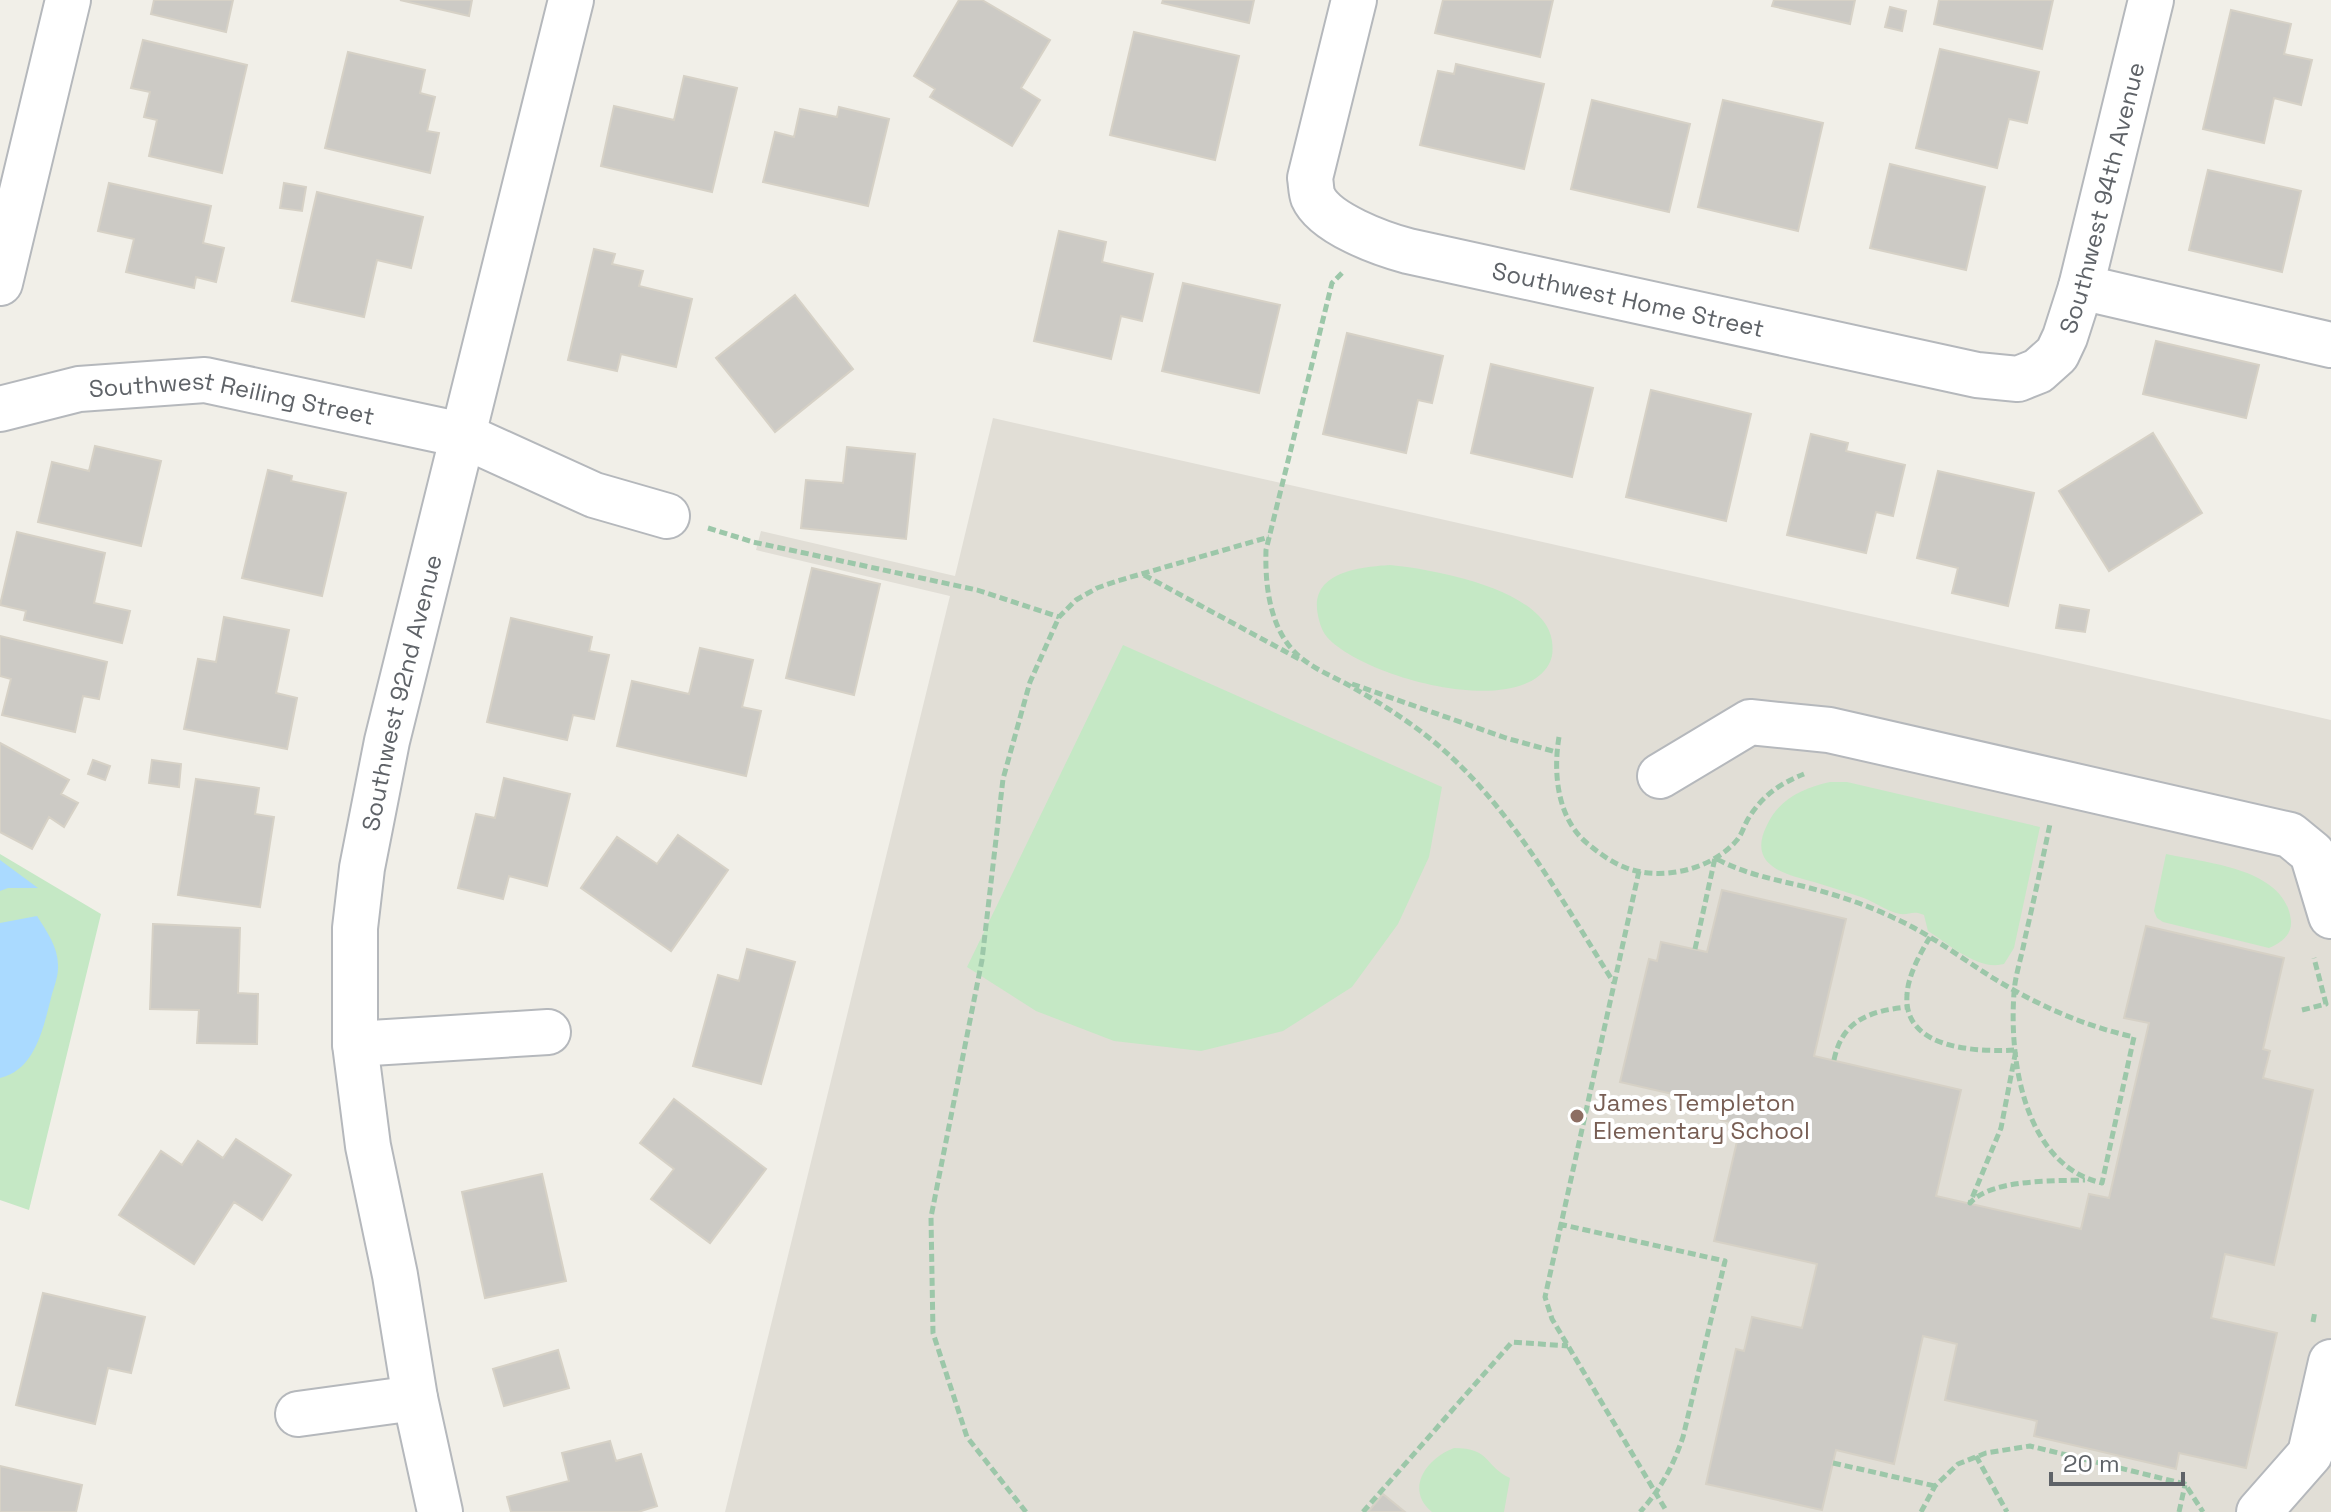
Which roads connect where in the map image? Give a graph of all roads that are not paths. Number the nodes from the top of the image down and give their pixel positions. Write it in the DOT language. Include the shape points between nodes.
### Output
graph roads {
  1 [pos="68,0"];
  2 [pos="571,0"];
  3 [pos="1354,0"];
  4 [pos="2151,0"];
  5 [pos="0,283"];
  6 [pos="2081,287"];
  7 [pos="2331,345"];
  8 [pos="1977,375"];
  9 [pos="0,409"];
  10 [pos="462,435"];
  11 [pos="667,516"];
  12 [pos="1660,776"];
  13 [pos="2321,933"];
  14 [pos="548,1032"];
  15 [pos="355,1044"];
  16 [pos="2331,1362"];
  17 [pos="415,1398"];
  18 [pos="298,1414"];
  19 [pos="440,1512"];
  20 [pos="2259,1512"];
  1 -- 5 [label="street"];
  2 -- 10 [label="street, Southwest 92nd Avenue"];
  3 -- 8 [label="street, Southwest Home Street" via="1310,178 1313,198 1330,215 1375,241 1423,255"];
  4 -- 6 [label="street, Southwest 94th Avenue"];
  6 -- 7 [label="street"];
  6 -- 8 [label="street, Southwest 94th Avenue" via="2057,354 2038,371 2018,379"];
  9 -- 10 [label="street, Southwest Reiling Street" via="79,389 205,380"];
  10 -- 11 [label="street, Southwest Reiling Street" via="594,495"];
  10 -- 15 [label="street, Southwest 92nd Avenue" via="387,741 362,868 355,928"];
  12 -- 13 [label="street" via="1750,722 1829,730 2290,835 2312,853"];
  14 -- 15 [label="street"];
  15 -- 17 [label="street, Southwest 92nd Avenue" via="368,1146"];
  16 -- 20 [label="street" via="2310,1454"];
  17 -- 18 [label="street"];
  17 -- 19 [label="street, Southwest 92nd Avenue"];
}
